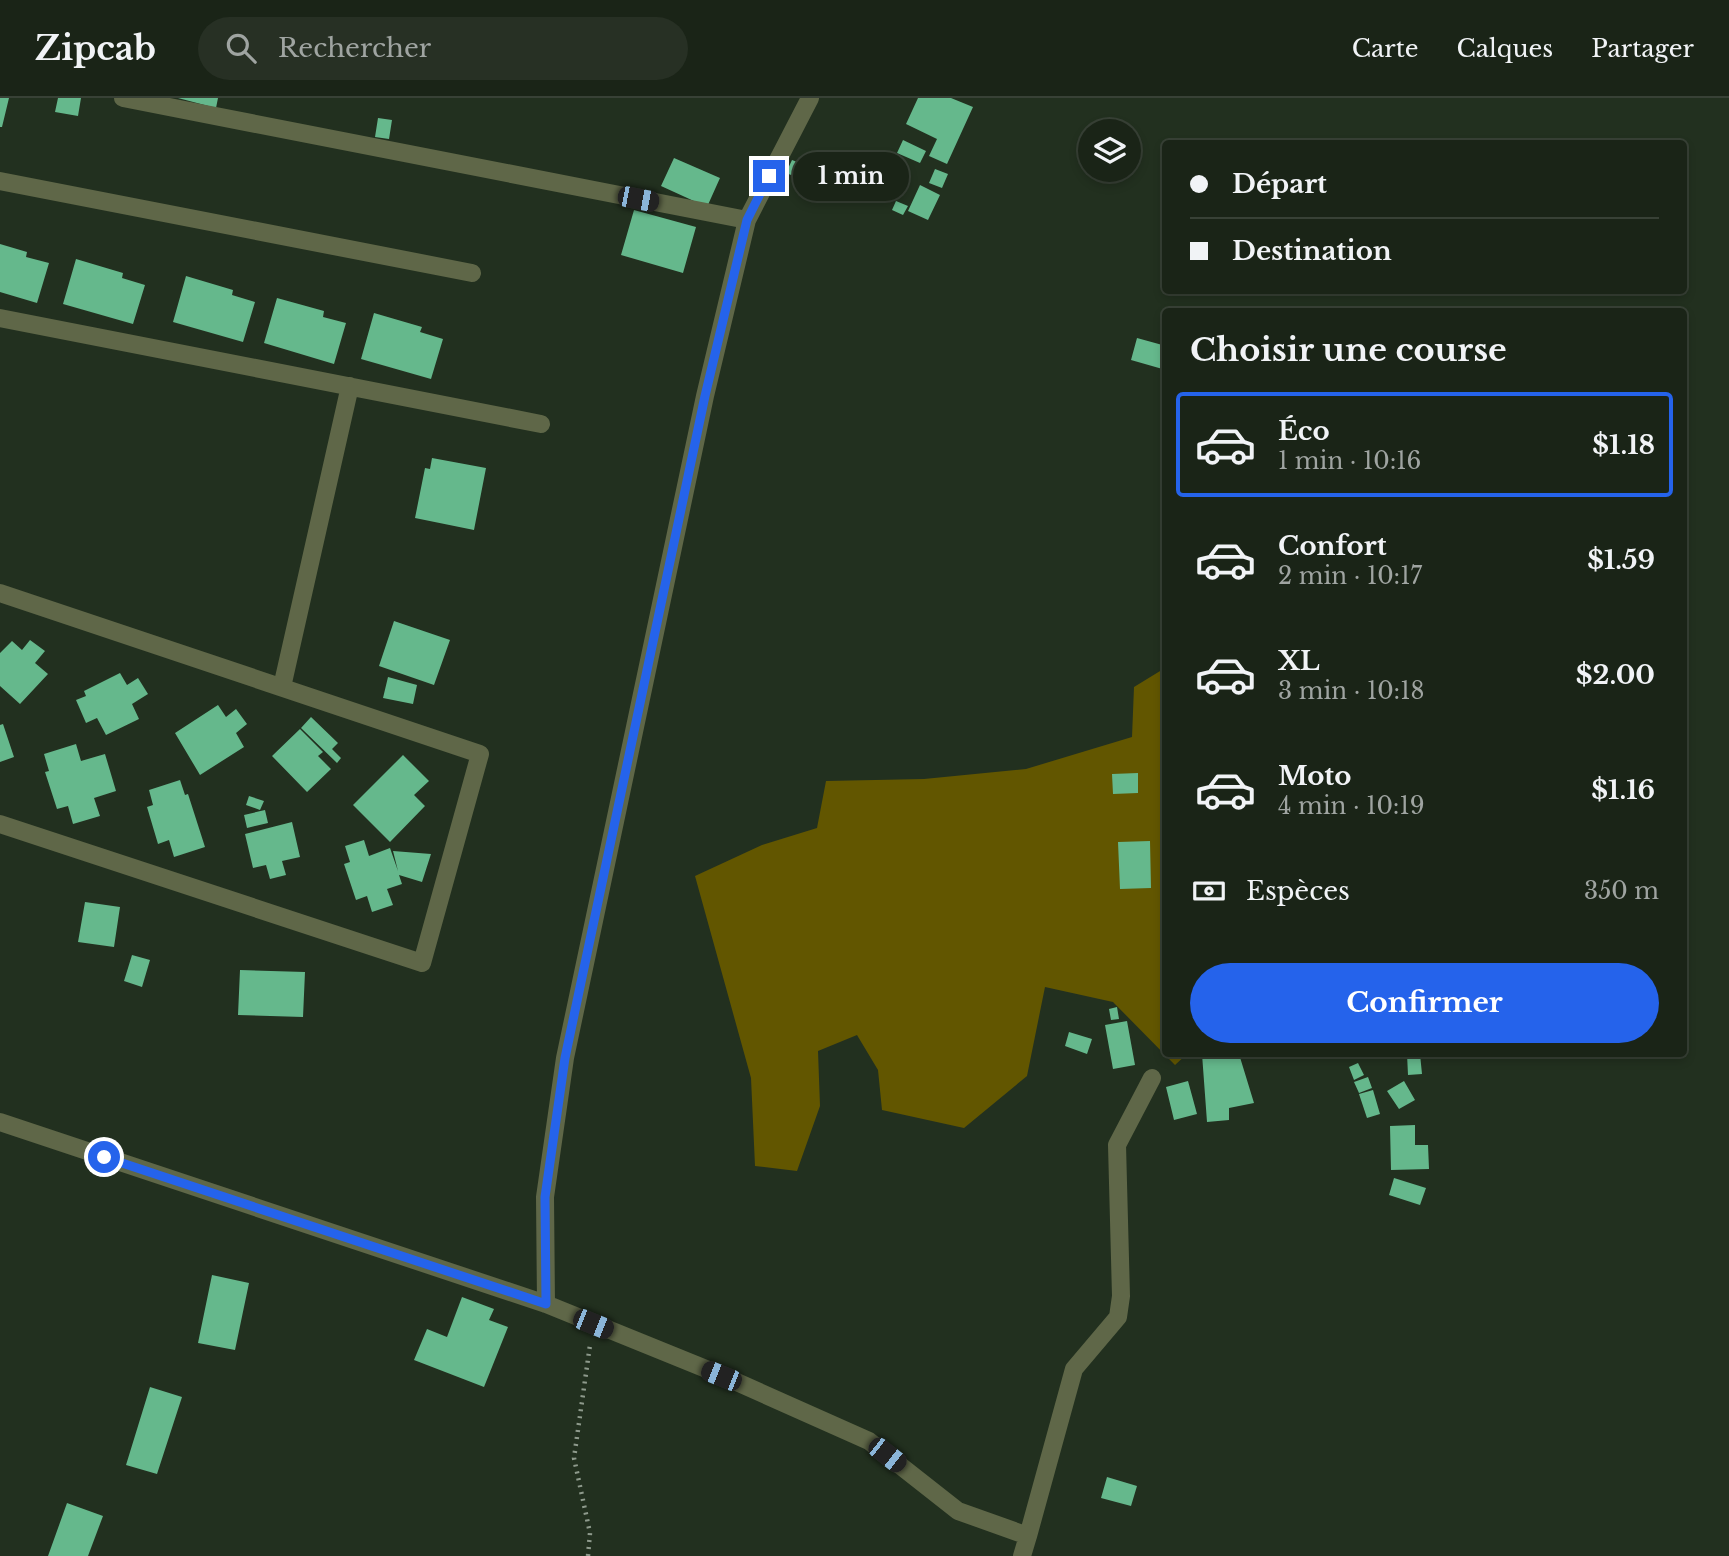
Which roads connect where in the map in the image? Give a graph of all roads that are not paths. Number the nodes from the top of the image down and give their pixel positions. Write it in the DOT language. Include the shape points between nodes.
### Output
graph roads {
  1 [pos="123,98"];
  2 [pos="810,98"];
  3 [pos="0,181"];
  4 [pos="747,220"];
  5 [pos="472,273"];
  6 [pos="0,318"];
  7 [pos="350,386"];
  8 [pos="541,424"];
  9 [pos="0,593"];
  10 [pos="282,687"];
  11 [pos="0,824"];
  12 [pos="1152,1078"];
  13 [pos="0,1122"];
  14 [pos="546,1304"];
  15 [pos="1028,1536"];
  16 [pos="1022,1556"];
  1 -- 4 [label="street"];
  2 -- 4 [label="street"];
  3 -- 5 [label="street"];
  4 -- 14 [label="street" via="705,396 565,1058 545,1197"];
  6 -- 7 [label="street"];
  7 -- 8 [label="street"];
  7 -- 10 [label="street"];
  9 -- 10 [label="street"];
  10 -- 11 [label="street" via="480,754 422,963"];
  12 -- 15 [label="street" via="1117,1144 1118,1317 1074,1369"];
  13 -- 14 [label="street"];
  14 -- 15 [label="street" via="869,1441 958,1511"];
  15 -- 16 [label="street"];
}
